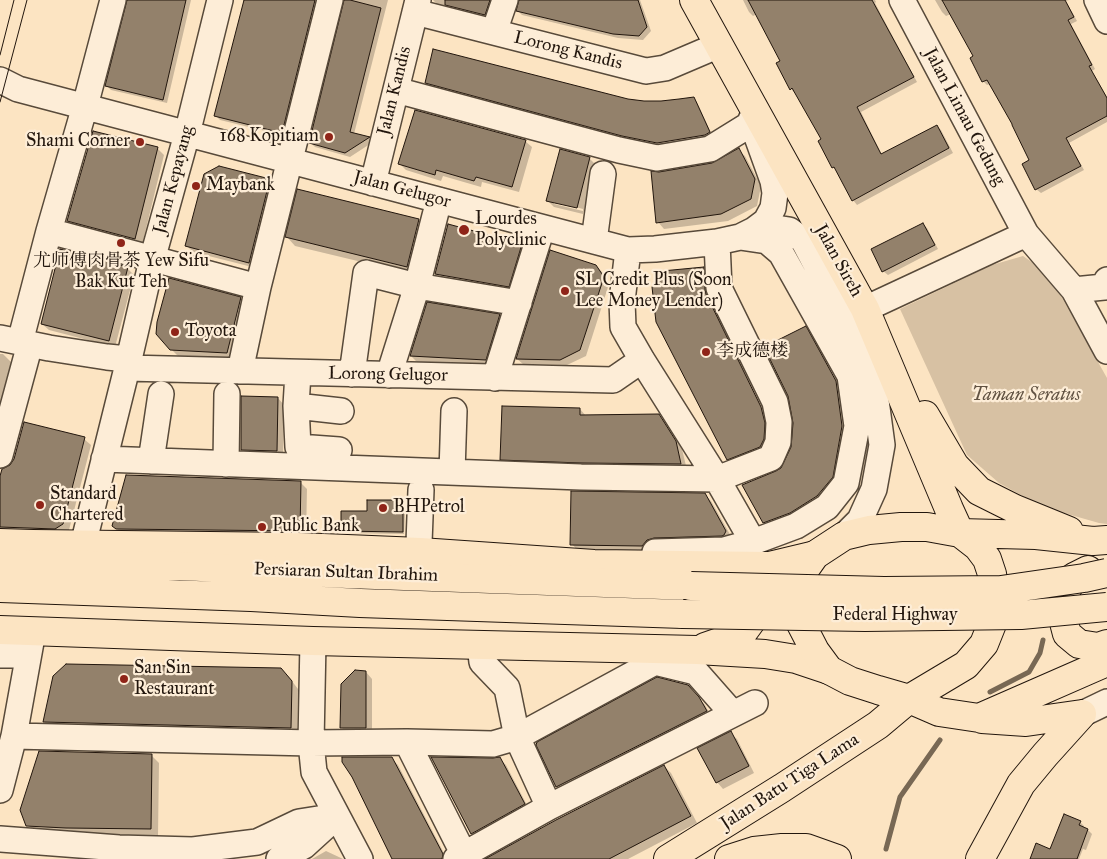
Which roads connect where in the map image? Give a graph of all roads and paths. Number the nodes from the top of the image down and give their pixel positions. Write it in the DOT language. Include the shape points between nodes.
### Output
graph roads {
  1 [pos="113,0"];
  2 [pos="220,0"];
  3 [pos="330,0"];
  4 [pos="505,0"];
  5 [pos="694,0"];
  6 [pos="902,0"];
  7 [pos="1097,0"];
  8 [pos="417,6"];
  9 [pos="1107,21"];
  10 [pos="494,32"];
  11 [pos="718,45"];
  12 [pos="6,87"];
  13 [pos="743,88"];
  14 [pos="396,90"];
  15 [pos="85,106"];
  16 [pos="752,122"];
  17 [pos="187,134"];
  18 [pos="289,160"];
  19 [pos="603,174"];
  20 [pos="373,183"];
  21 [pos="439,200"];
  22 [pos="542,228"];
  23 [pos="48,231"];
  24 [pos="1026,234"];
  25 [pos="737,236"];
  26 [pos="594,241"];
  27 [pos="628,250"];
  28 [pos="152,260"];
  29 [pos="416,286"];
  30 [pos="258,287"];
  31 [pos="1106,287"];
  32 [pos="1074,290"];
  33 [pos="519,303"];
  34 [pos="865,309"];
  35 [pos="16,341"];
  36 [pos="1107,352"];
  37 [pos="642,360"];
  38 [pos="128,364"];
  39 [pos="240,371"];
  40 [pos="298,373"];
  41 [pos="352,374"];
  42 [pos="389,375"];
  43 [pos="495,378"];
  44 [pos="161,394"];
  45 [pos="227,394"];
  46 [pos="296,406"];
  47 [pos="341,411"];
  48 [pos="454,411"];
  49 [pos="340,450"];
  50 [pos="0,455"];
  51 [pos="104,459"];
  52 [pos="151,461"];
  53 [pos="226,464"];
  54 [pos="452,472"];
  55 [pos="717,479"];
  56 [pos="421,490"];
  57 [pos="960,533"];
  58 [pos="844,536"];
  59 [pos="0,542"];
  60 [pos="753,542"];
  61 [pos="83,545"];
  62 [pos="419,548"];
  63 [pos="1102,548"];
  64 [pos="815,555"];
  65 [pos="0,564"];
  66 [pos="663,564"];
  67 [pos="1107,573"];
  68 [pos="691,586"];
  69 [pos="0,588"];
  70 [pos="1107,607"];
  71 [pos="683,614"];
  72 [pos="0,630"];
  73 [pos="313,641"];
  74 [pos="31,643"];
  75 [pos="1107,644"];
  76 [pos="480,645"];
  77 [pos="697,650"];
  78 [pos="0,655"];
  79 [pos="1107,662"];
  80 [pos="829,670"];
  81 [pos="909,699"];
  82 [pos="1107,702"];
  83 [pos="1082,714"];
  84 [pos="979,718"];
  85 [pos="14,736"];
  86 [pos="517,737"];
  87 [pos="407,742"];
  88 [pos="311,743"];
  89 [pos="0,790"];
  90 [pos="549,807"];
  91 [pos="337,816"];
  92 [pos="0,839"];
  93 [pos="190,855"];
  94 [pos="460,857"];
  95 [pos="279,859"];
  96 [pos="360,859"];
  97 [pos="668,859"];
  98 [pos="729,859"];
  99 [pos="837,859"];
  100 [pos="980,859"];
  1 -- 15 [label="street"];
  2 -- 17 [label="street, Jalan Kepayang"];
  3 -- 18 [label="street"];
  4 -- 10 [label="street"];
  5 -- 11 [label="main road, Jalan Sireh"];
  6 -- 24 [label="street, Jalan Limau Gedung"];
  7 -- 9 [label="street"];
  8 -- 10 [label="street, Lorong Kandis"];
  8 -- 14 [label="street, Jalan Kandis"];
  10 -- 11 [label="street, Lorong Kandis" via="646,70 665,68"];
  11 -- 13 [label="main road, Jalan Sireh"];
  12 -- 15 [label="street, Jalan Gelugor"];
  13 -- 16 [label="street"];
  13 -- 34 [label="main road, Jalan Sireh"];
  14 -- 16 [label="street" via="657,158 710,149"];
  14 -- 20 [label="street, Jalan Kandis"];
  15 -- 17 [label="street, Jalan Gelugor"];
  15 -- 23 [label="street"];
  16 -- 25 [label="street" via="776,193 766,221"];
  17 -- 18 [label="street, Jalan Gelugor"];
  17 -- 28 [label="street, Jalan Kepayang"];
  18 -- 20 [label="street, Jalan Gelugor"];
  18 -- 30 [label="street"];
  19 -- 26 [label="street"];
  20 -- 21 [label="street, Jalan Gelugor"];
  21 -- 22 [label="street, Jalan Gelugor"];
  21 -- 29 [label="street"];
  22 -- 26 [label="street, Jalan Gelugor"];
  22 -- 33 [label="street"];
  23 -- 28 [label="street"];
  23 -- 35 [label="street"];
  24 -- 32 [label="street, Jalan Limau Gedung"];
  24 -- 34 [label="street"];
  25 -- 27 [label="street, Jalan Gelugor" via="655,250"];
  25 -- 55 [label="street" via="718,288 776,402 778,442 771,458"];
  25 -- 58 [label="street, Jalan Sireh" via="776,228 789,230 803,240 855,338 875,393 882,445 874,489 860,520"];
  25 -- 60 [label="street" via="767,241 781,253 850,376 857,426 846,483 827,507 796,526"];
  26 -- 27 [label="street, Jalan Gelugor"];
  27 -- 37 [label="street" via="622,301 623,327"];
  28 -- 30 [label="street"];
  28 -- 38 [label="street, Jalan Kepayang"];
  29 -- 33 [label="street"];
  29 -- 41 [label="street" via="366,274"];
  29 -- 42 [label="street"];
  30 -- 39 [label="street"];
  31 -- 32 [label="street"];
  32 -- 36 [label="street, Jalan Limau Gedung"];
  33 -- 43 [label="street"];
  34 -- 57 [label="main road, Jalan Sireh"];
  34 -- 63 [label="main road" via="955,466 979,491"];
  35 -- 38 [label="street, Lorong Gelugor" via="107,357"];
  35 -- 50 [label="street"];
  37 -- 43 [label="street, Lorong Gelugor" via="613,380"];
  37 -- 55 [label="street"];
  38 -- 39 [label="street, Lorong Gelugor"];
  38 -- 51 [label="street, Jalan Kepayang"];
  39 -- 40 [label="street, Lorong Gelugor"];
  40 -- 41 [label="street, Lorong Gelugor"];
  40 -- 46 [label="street"];
  41 -- 42 [label="street, Lorong Gelugor"];
  42 -- 43 [label="street, Lorong Gelugor"];
  44 -- 52 [label="street"];
  45 -- 53 [label="street"];
  46 -- 47 [label="street"];
  46 -- 49 [label="street" via="298,447"];
  48 -- 54 [label="street"];
  51 -- 52 [label="street"];
  51 -- 61 [label="street, Jalan Kepayang"];
  52 -- 53 [label="street"];
  53 -- 54 [label="street"];
  54 -- 55 [label="street"];
  55 -- 60 [label="street"];
  56 -- 62 [label="street"];
  57 -- 58 [label="main road" via="927,527 901,527"];
  57 -- 63 [label="main road" via="1036,536"];
  57 -- 81 [label="main road, Jalan Batu Tiga Lama" via="978,547 992,574 997,605 992,624 984,644 966,665"];
  58 -- 64 [label="main road"];
  59 -- 61 [label="main road"];
  60 -- 62 [label="street" via="724,550 584,554"];
  61 -- 62 [label="main road"];
  62 -- 66 [label="main road" via="594,564"];
  63 -- 75 [label="main road" via="1074,577 1062,597 1061,611 1067,634 1079,644 1098,647"];
  64 -- 66 [label="main road" via="769,566"];
  64 -- 80 [label="main road" via="803,572 797,591 799,620"];
  65 -- 68 [label="main road, Persiaran Sultan Ibrahim" via="180,566"];
  66 -- 77 [label="main road" via="734,576 749,583 754,590 752,620 744,631"];
  67 -- 68 [label="main road, Federal Highway, bridge" via="1001,590 884,591"];
  69 -- 71 [label="main road, Persiaran Sultan Ibrahim"];
  70 -- 71 [label="main road, Federal Highway, bridge" via="1021,615"];
  72 -- 74 [label="main road"];
  73 -- 74 [label="main road"];
  73 -- 76 [label="main road"];
  73 -- 88 [label="street"];
  74 -- 78 [label="street"];
  74 -- 85 [label="street"];
  76 -- 77 [label="main road"];
  76 -- 86 [label="street" via="482,662 507,688"];
  77 -- 80 [label="main road" via="765,654 796,659"];
  79 -- 84 [label="main road"];
  80 -- 81 [label="main road" via="850,681"];
  81 -- 84 [label="main road" via="938,712"];
  81 -- 97 [label="main road, Jalan Batu Tiga Lama" via="870,731"];
  82 -- 83 [label="street"];
  83 -- 84 [label="main road" via="1026,722"];
  83 -- 100 [label="main road" via="1021,784"];
  85 -- 88 [label="street"];
  85 -- 89 [label="street"];
  86 -- 87 [label="street" via="493,744"];
  86 -- 90 [label="street"];
  86 -- 90 [label="street" via="655,662 696,672 744,708"];
  87 -- 88 [label="street"];
  87 -- 94 [label="street"];
  88 -- 91 [label="street" via="314,772"];
  90 -- 94 [label="street"];
  91 -- 93 [label="street" via="299,822 257,842"];
  91 -- 95 [label="street" via="304,846"];
  91 -- 96 [label="street"];
  92 -- 93 [label="street"];
  98 -- 99 [label="main road" via="754,851 806,848"];
}
